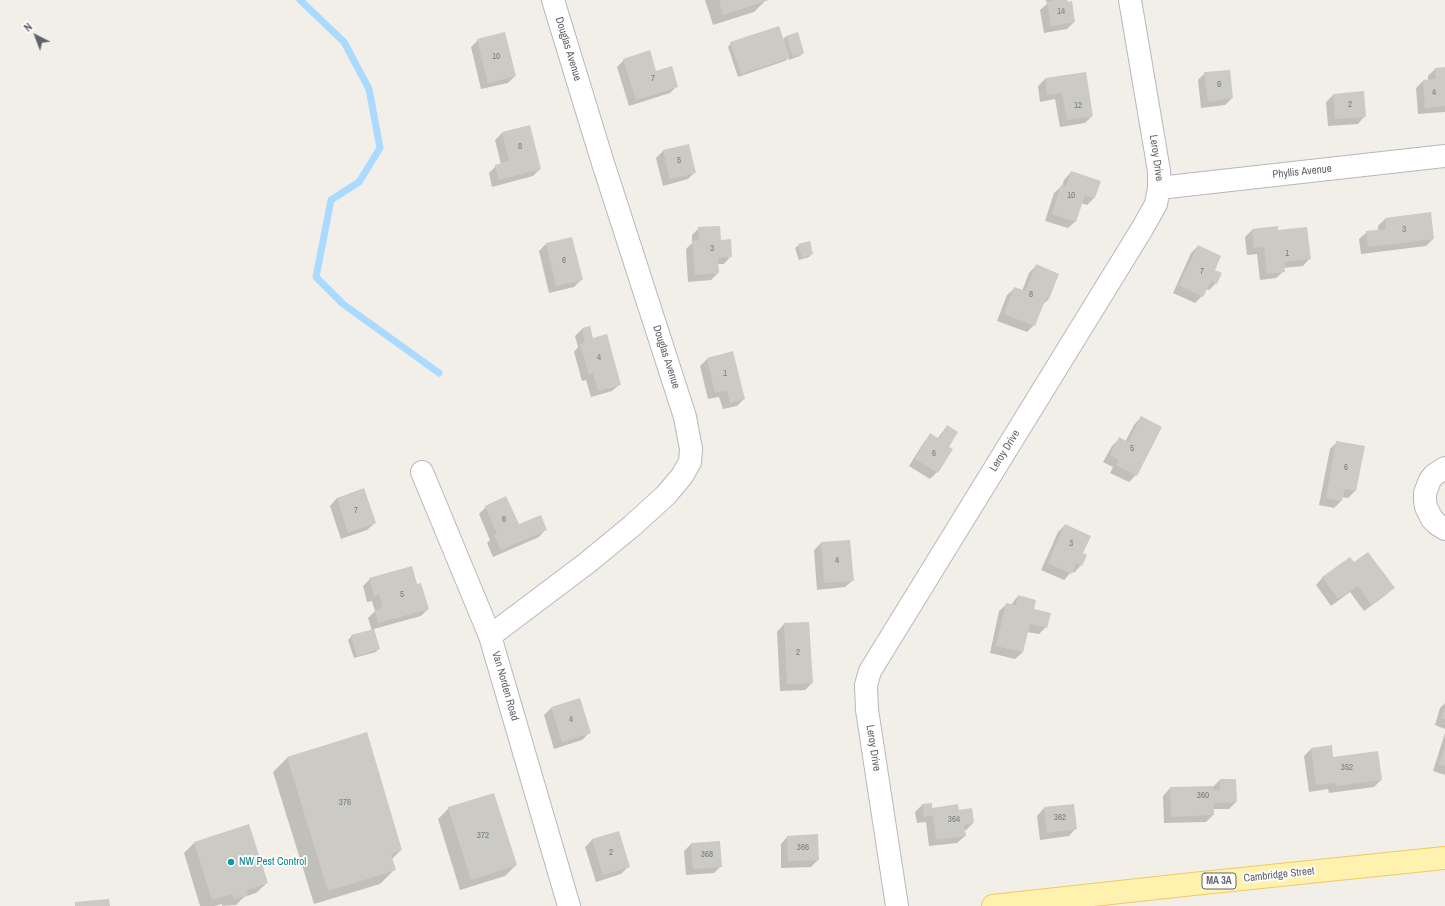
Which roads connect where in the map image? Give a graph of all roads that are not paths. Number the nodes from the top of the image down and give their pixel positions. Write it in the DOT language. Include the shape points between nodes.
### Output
graph roads {
  1 [pos="553,0"];
  2 [pos="1130,0"];
  3 [pos="1445,156"];
  4 [pos="1160,188"];
  5 [pos="1445,468"];
  6 [pos="422,472"];
  7 [pos="1445,529"];
  8 [pos="490,636"];
  9 [pos="1445,858"];
  10 [pos="569,906"];
  11 [pos="897,906"];
  12 [pos="993,906"];
  1 -- 8 [label="street, Douglas Avenue" via="686,417 691,449 690,462 666,495 632,526"];
  2 -- 4 [label="street, Leroy Drive"];
  3 -- 4 [label="street, Phyllis Avenue"];
  4 -- 11 [label="street, Leroy Drive" via="1153,209 1142,229 870,671 866,685 867,710"];
  5 -- 7 [label="street" via="1434,475 1425,493 1426,507 1432,519"];
  6 -- 8 [label="street, Van Norden Road"];
  8 -- 10 [label="street, Van Norden Road"];
  9 -- 12 [label="main road, Cambridge Street / MA 3A"];
}
